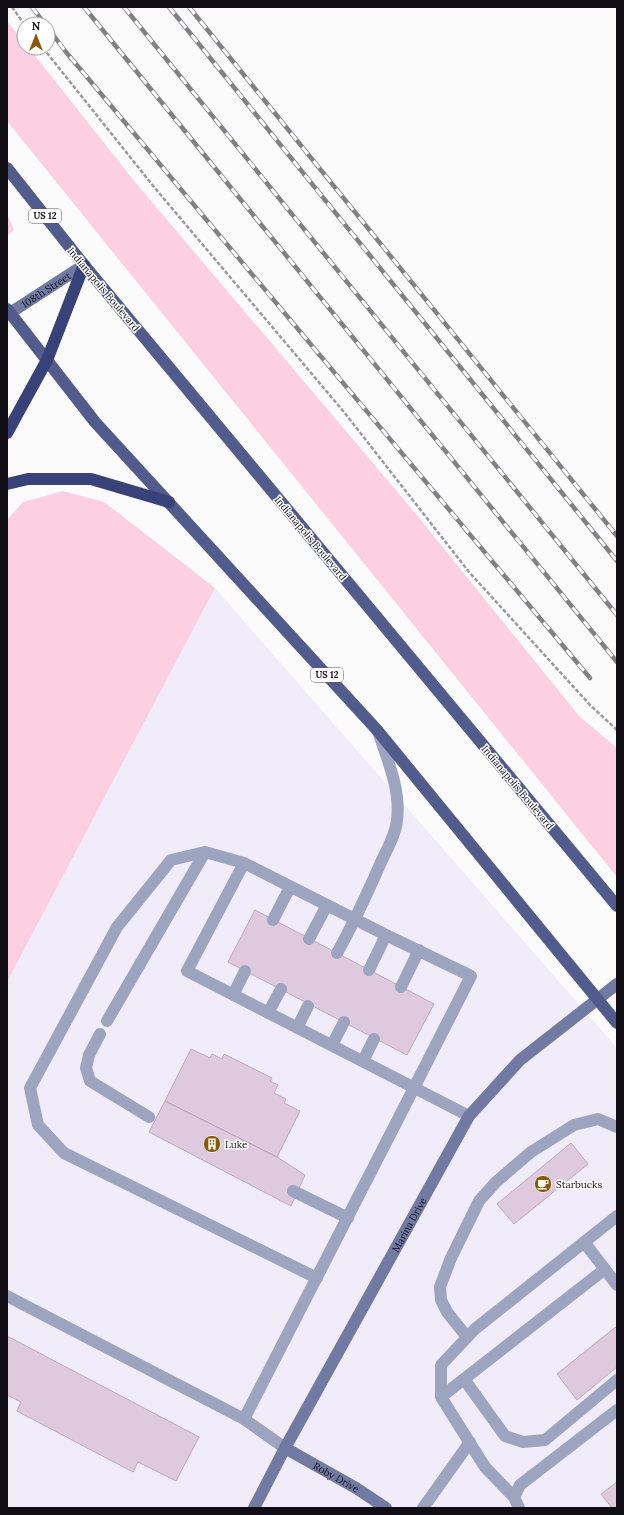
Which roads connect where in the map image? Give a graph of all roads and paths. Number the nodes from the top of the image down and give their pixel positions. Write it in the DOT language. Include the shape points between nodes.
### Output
graph roads {
  1 [pos="12,7"];
  2 [pos="18,16"];
  3 [pos="49,56"];
  4 [pos="7,168"];
  5 [pos="84,265"];
  6 [pos="8,312"];
  7 [pos="47,360"];
  8 [pos="7,433"];
  9 [pos="7,484"];
  10 [pos="169,502"];
  11 [pos="378,730"];
  12 [pos="617,730"];
  13 [pos="205,852"];
  14 [pos="244,863"];
  15 [pos="290,886"];
  16 [pos="327,905"];
  17 [pos="617,906"];
  18 [pos="273,920"];
  19 [pos="356,920"];
  20 [pos="386,935"];
  21 [pos="309,939"];
  22 [pos="419,950"];
  23 [pos="337,953"];
  24 [pos="245,970"];
  25 [pos="369,970"];
  26 [pos="617,984"];
  27 [pos="401,987"];
  28 [pos="281,989"];
  29 [pos="233,995"];
  30 [pos="598,999"];
  31 [pos="308,1006"];
  32 [pos="268,1013"];
  33 [pos="107,1021"];
  34 [pos="344,1022"];
  35 [pos="617,1023"];
  36 [pos="297,1028"];
  37 [pos="100,1034"];
  38 [pos="374,1039"];
  39 [pos="332,1045"];
  40 [pos="363,1061"];
  41 [pos="415,1088"];
  42 [pos="469,1116"];
  43 [pos="148,1117"];
  44 [pos="617,1127"];
  45 [pos="293,1191"];
  46 [pos="617,1216"];
  47 [pos="348,1218"];
  48 [pos="584,1242"];
  49 [pos="605,1269"];
  50 [pos="317,1278"];
  51 [pos="617,1284"];
  52 [pos="7,1296"];
  53 [pos="468,1337"];
  54 [pos="464,1379"];
  55 [pos="617,1380"];
  56 [pos="441,1396"];
  57 [pos="617,1410"];
  58 [pos="244,1419"];
  59 [pos="470,1442"];
  60 [pos="286,1448"];
  61 [pos="516,1503"];
  62 [pos="254,1508"];
  63 [pos="386,1508"];
  64 [pos="423,1508"];
  1 -- 2 [label="path"];
  3 -- 12 [label="path" via="154,187 344,412 469,572 590,705"];
  4 -- 5 [label="main road, Indianapolis Boulevard / US 12"];
  5 -- 6 [label="street, 108th Street"];
  5 -- 7 [label="highway"];
  5 -- 17 [label="main road, Indianapolis Boulevard / US 12"];
  6 -- 7 [label="main road, US 12"];
  7 -- 8 [label="highway"];
  7 -- 10 [label="main road, US 12" via="95,422"];
  9 -- 10 [label="highway" via="28,479 91,479"];
  10 -- 11 [label="main road, US 12"];
  11 -- 19 [label="lane" via="395,787 397,821"];
  11 -- 30 [label="main road, US 12"];
  13 -- 14 [label="lane"];
  13 -- 33 [label="lane"];
  13 -- 50 [label="lane" via="171,860 117,927 30,1088 38,1125 64,1153"];
  14 -- 15 [label="lane"];
  14 -- 29 [label="lane" via="187,971"];
  15 -- 16 [label="lane"];
  15 -- 18 [label="lane"];
  16 -- 19 [label="lane"];
  16 -- 21 [label="lane"];
  19 -- 20 [label="lane"];
  19 -- 23 [label="lane"];
  20 -- 22 [label="lane"];
  20 -- 25 [label="lane"];
  22 -- 27 [label="lane"];
  22 -- 41 [label="lane" via="471,976"];
  24 -- 29 [label="lane"];
  26 -- 30 [label="street, Marina Drive"];
  28 -- 32 [label="lane"];
  29 -- 32 [label="lane"];
  30 -- 35 [label="main road, US 12"];
  30 -- 42 [label="street, Marina Drive" via="520,1060"];
  31 -- 36 [label="lane"];
  32 -- 36 [label="lane"];
  34 -- 39 [label="lane"];
  36 -- 39 [label="lane"];
  37 -- 43 [label="lane" via="88,1055 86,1068 90,1082"];
  38 -- 40 [label="lane"];
  39 -- 40 [label="lane"];
  40 -- 41 [label="lane"];
  41 -- 42 [label="lane"];
  41 -- 47 [label="lane"];
  42 -- 60 [label="street, Marina Drive"];
  44 -- 53 [label="lane" via="598,1119 574,1124 531,1152 496,1182 479,1201 440,1287 441,1300 447,1312"];
  45 -- 47 [label="lane"];
  46 -- 48 [label="lane"];
  47 -- 50 [label="lane"];
  48 -- 49 [label="lane"];
  48 -- 53 [label="lane"];
  49 -- 51 [label="lane"];
  49 -- 54 [label="lane"];
  50 -- 58 [label="lane"];
  52 -- 58 [label="lane"];
  53 -- 56 [label="lane" via="441,1365"];
  54 -- 55 [label="lane" via="505,1436 523,1442 545,1440"];
  54 -- 56 [label="lane"];
  56 -- 59 [label="lane"];
  57 -- 61 [label="lane" via="520,1485"];
  58 -- 60 [label="lane"];
  59 -- 61 [label="lane" via="485,1467"];
  59 -- 64 [label="lane"];
  60 -- 62 [label="street, Marina Drive"];
  60 -- 63 [label="street, Roby Drive"];
}
